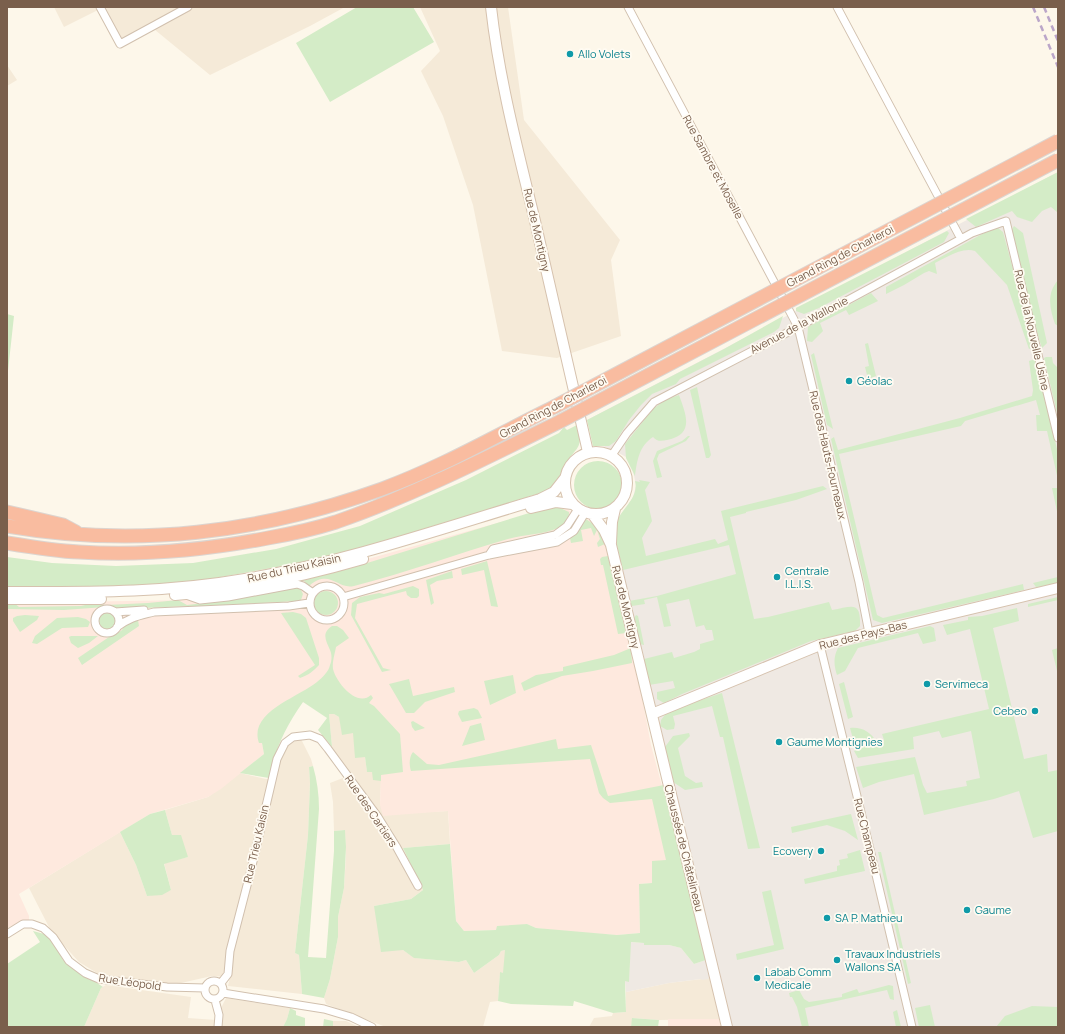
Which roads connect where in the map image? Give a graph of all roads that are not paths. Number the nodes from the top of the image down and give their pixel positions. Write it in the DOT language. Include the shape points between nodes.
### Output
graph roads {
  1 [pos="100,7"];
  2 [pos="188,7"];
  3 [pos="491,7"];
  4 [pos="628,7"];
  5 [pos="837,7"];
  6 [pos="1058,142"];
  7 [pos="1058,160"];
  8 [pos="1006,221"];
  9 [pos="961,239"];
  10 [pos="798,327"];
  11 [pos="1058,438"];
  12 [pos="588,452"];
  13 [pos="612,455"];
  14 [pos="565,478"];
  15 [pos="615,509"];
  16 [pos="582,510"];
  17 [pos="7,512"];
  18 [pos="7,516"];
  19 [pos="63,525"];
  20 [pos="7,526"];
  21 [pos="81,535"];
  22 [pos="7,543"];
  23 [pos="611,545"];
  24 [pos="32,547"];
  25 [pos="7,550"];
  26 [pos="1058,588"];
  27 [pos="7,592"];
  28 [pos="313,593"];
  29 [pos="184,595"];
  30 [pos="343,597"];
  31 [pos="7,599"];
  32 [pos="309,603"];
  33 [pos="115,612"];
  34 [pos="154,612"];
  35 [pos="117,627"];
  36 [pos="869,633"];
  37 [pos="820,644"];
  38 [pos="641,668"];
  39 [pos="652,714"];
  40 [pos="320,739"];
  41 [pos="418,886"];
  42 [pos="7,934"];
  43 [pos="221,983"];
  44 [pos="205,988"];
  45 [pos="223,993"];
  46 [pos="216,1000"];
  47 [pos="218,1027"];
  48 [pos="372,1027"];
  49 [pos="726,1027"];
  50 [pos="912,1027"];
  1 -- 2 [label="street" via="120,44"];
  3 -- 12 [label="main road, Rue de Montigny" via="515,138"];
  4 -- 10 [label="street, Rue Sambre et Moselle"];
  5 -- 9 [label="street"];
  6 -- 21 [label="highway, Grand Ring de Charleroi, bridge" via="554,407 428,470 330,506 249,526 172,535"];
  7 -- 24 [label="highway, Grand Ring de Charleroi, bridge" via="561,421 386,503 334,522 290,534 216,547 170,551 79,552"];
  8 -- 9 [label="street, Avenue de la Wallonie"];
  8 -- 11 [label="street, Rue de la Nouvelle Usine"];
  9 -- 10 [label="street, Avenue de la Wallonie"];
  10 -- 13 [label="street, Avenue de la Wallonie" via="654,402 626,433"];
  10 -- 36 [label="street, Rue des Hauts-Fourneaux"];
  12 -- 13 [label="main road" via="600,451"];
  12 -- 14 [label="main road" via="577,458 569,467"];
  13 -- 15 [label="main road" via="624,466 628,481 625,497"];
  14 -- 16 [label="main road" via="566,492"];
  14 -- 27 [label="main road, Rue du Trieu Kaisin" via="554,492 540,499 333,560 278,573 224,583 148,591"];
  15 -- 16 [label="main road" via="605,514"];
  15 -- 23 [label="main road"];
  16 -- 23 [label="main road" via="604,530"];
  16 -- 29 [label="main road, Rue du Trieu Kaisin" via="556,502 541,505 322,571 243,587"];
  16 -- 30 [label="street" via="555,535 493,549 489,555"];
  17 -- 19 [label="highway"];
  18 -- 19 [label="highway"];
  19 -- 21 [label="highway"];
  20 -- 21 [label="highway, Grand Ring de Charleroi"];
  22 -- 24 [label="highway, Grand Ring de Charleroi"];
  23 -- 38 [label="main road, Rue de Montigny"];
  24 -- 25 [label="highway"];
  26 -- 36 [label="main road, Rue des Pays-Bas"];
  28 -- 29 [label="street" via="297,584 200,600"];
  28 -- 30 [label="street" via="318,588 330,586 337,589"];
  28 -- 32 [label="street"];
  29 -- 31 [label="main road, Rue du Trieu Kaisin" via="105,599"];
  30 -- 32 [label="street" via="341,613 331,620 314,616"];
  32 -- 34 [label="street"];
  33 -- 34 [label="street"];
  33 -- 35 [label="street" via="119,621"];
  33 -- 35 [label="street" via="108,609 101,611 96,617 96,623 104,632 111,632"];
  34 -- 35 [label="street" via="137,615"];
  36 -- 37 [label="main road, Rue des Pays-Bas"];
  37 -- 39 [label="main road, Rue des Pays-Bas"];
  37 -- 50 [label="street, Rue Champeau"];
  38 -- 39 [label="main road, Chaussée de Châtelineau"];
  39 -- 49 [label="main road, Chaussée de Châtelineau"];
  40 -- 41 [label="street, Rue des Cartiers" via="378,817"];
  40 -- 43 [label="street, Rue Trieu Kaisin" via="316,736 298,735 288,739 282,747 252,870 234,930 228,959 228,974"];
  42 -- 44 [label="street, Rue Léopold" via="23,924 43,928 53,937 69,961 85,973 99,978 167,987"];
  43 -- 44 [label="street, Rue Léopold" via="213,981"];
  43 -- 45 [label="street"];
  44 -- 46 [label="street" via="206,996"];
  45 -- 46 [label="street"];
  45 -- 48 [label="street" via="324,1009"];
  46 -- 47 [label="street"];
}
